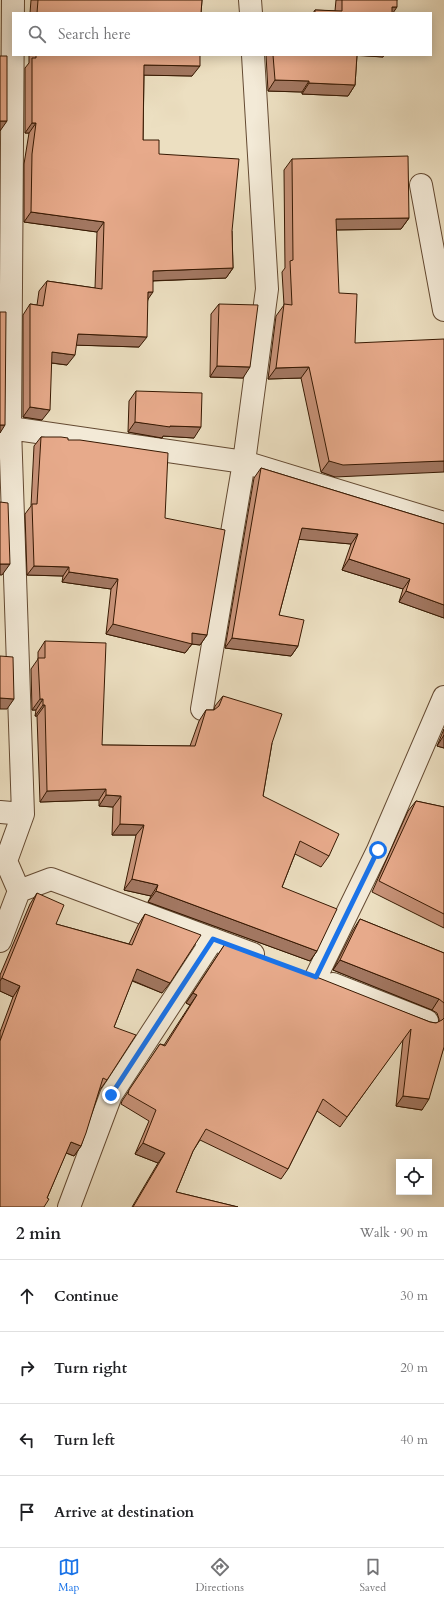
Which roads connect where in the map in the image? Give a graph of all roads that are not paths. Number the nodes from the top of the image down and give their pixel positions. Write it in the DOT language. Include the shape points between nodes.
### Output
graph roads {
  1 [pos="13,0"];
  2 [pos="250,0"];
  3 [pos="12,12"];
  4 [pos="251,12"];
  5 [pos="12,15"];
  6 [pos="253,56"];
  7 [pos="6,107"];
  8 [pos="421,185"];
  9 [pos="444,310"];
  10 [pos="10,428"];
  11 [pos="244,462"];
  12 [pos="444,523"];
  13 [pos="444,697"];
  14 [pos="202,709"];
  15 [pos="0,812"];
  16 [pos="23,814"];
  17 [pos="20,891"];
  18 [pos="213,939"];
  19 [pos="0,941"];
  20 [pos="272,961"];
  21 [pos="294,969"];
  22 [pos="316,977"];
  23 [pos="427,1021"];
  24 [pos="69,1207"];
  1 -- 3 [label="street"];
  2 -- 4 [label="street"];
  5 -- 7 [label="street"];
  6 -- 11 [label="street" via="267,289"];
  7 -- 10 [label="street"];
  8 -- 9 [label="street"];
  10 -- 11 [label="street"];
  10 -- 16 [label="street"];
  11 -- 12 [label="street"];
  11 -- 14 [label="street"];
  13 -- 22 [label="street" via="378,850"];
  15 -- 16 [label="street"];
  16 -- 17 [label="street" via="6,861"];
  17 -- 18 [label="street" via="51,879"];
  17 -- 19 [label="street"];
  18 -- 20 [label="street"];
  18 -- 24 [label="street" via="111,1095"];
  21 -- 22 [label="street"];
  22 -- 23 [label="street"];
}
